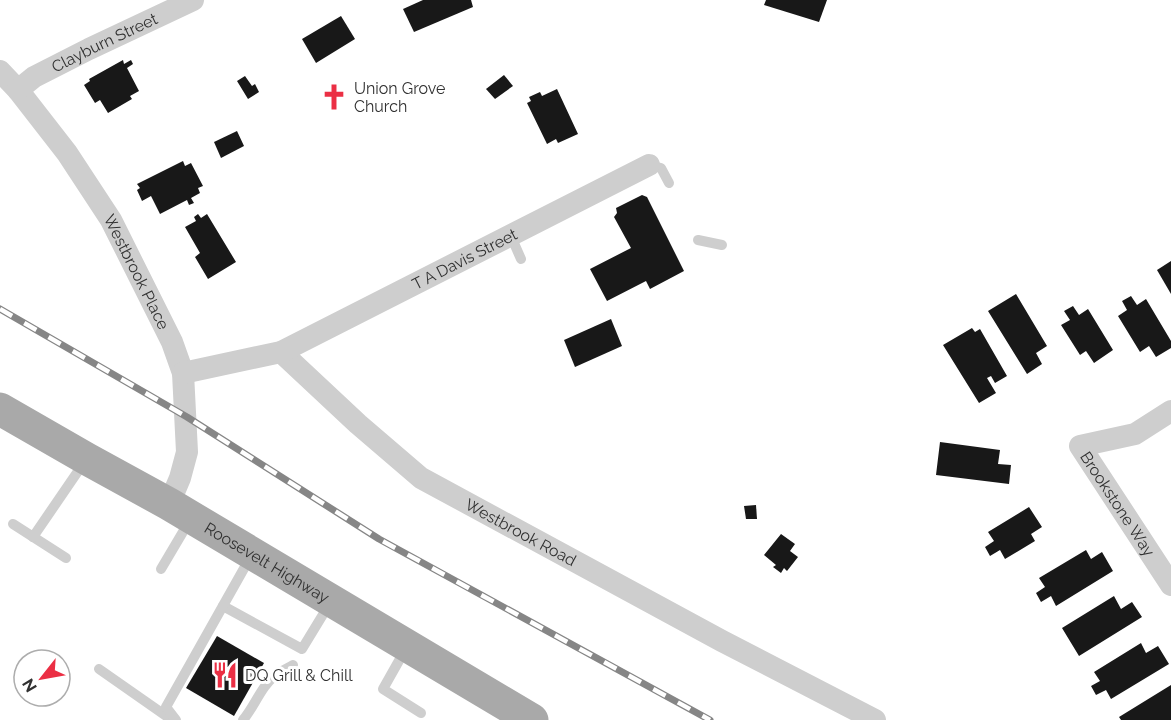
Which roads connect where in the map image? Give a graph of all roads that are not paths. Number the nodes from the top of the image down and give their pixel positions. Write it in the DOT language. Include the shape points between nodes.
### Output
graph roads {
  1 [pos="193,0"];
  2 [pos="0,71"];
  3 [pos="18,90"];
  4 [pos="649,165"];
  5 [pos="669,183"];
  6 [pos="510,234"];
  7 [pos="698,240"];
  8 [pos="722,245"];
  9 [pos="521,259"];
  10 [pos="281,352"];
  11 [pos="183,373"];
  12 [pos="0,409"];
  13 [pos="1171,411"];
  14 [pos="87,459"];
  15 [pos="181,510"];
  16 [pos="13,524"];
  17 [pos="33,537"];
  18 [pos="253,554"];
  19 [pos="66,558"];
  20 [pos="161,569"];
  21 [pos="1171,585"];
  22 [pos="332,601"];
  23 [pos="223,606"];
  24 [pos="408,646"];
  25 [pos="293,665"];
  26 [pos="99,669"];
  27 [pos="421,713"];
  28 [pos="524,718"];
  29 [pos="174,720"];
  30 [pos="243,720"];
  31 [pos="876,720"];
  1 -- 3 [label="street, Clayburn Street" via="34,77"];
  2 -- 3 [label="street, Westbrook Place"];
  3 -- 11 [label="street, Westbrook Place" via="67,153 111,220 172,342"];
  4 -- 5 [label="lane" via="661,168"];
  4 -- 6 [label="street, T A Davis Street"];
  6 -- 9 [label="lane"];
  6 -- 10 [label="street, T A Davis Street"];
  7 -- 8 [label="lane"];
  10 -- 11 [label="street"];
  10 -- 31 [label="street, Westbrook Road" via="421,478"];
  11 -- 15 [label="street, Westbrook Place" via="187,452 180,478"];
  12 -- 14 [label="main road, Roosevelt Highway"];
  13 -- 21 [label="street, Brookstone Way" via="1135,434 1080,446"];
  14 -- 15 [label="main road, Roosevelt Highway"];
  14 -- 17 [label="lane"];
  15 -- 18 [label="main road, Roosevelt Highway"];
  15 -- 20 [label="lane"];
  16 -- 17 [label="lane"];
  17 -- 19 [label="lane"];
  18 -- 22 [label="main road, Roosevelt Highway"];
  18 -- 23 [label="lane"];
  22 -- 23 [label="lane" via="302,649"];
  22 -- 24 [label="main road, Roosevelt Highway"];
  23 -- 29 [label="lane" via="166,707"];
  24 -- 27 [label="lane" via="383,689"];
  24 -- 28 [label="main road, Roosevelt Highway"];
  25 -- 30 [label="lane" via="275,675"];
  26 -- 29 [label="lane"];
}
